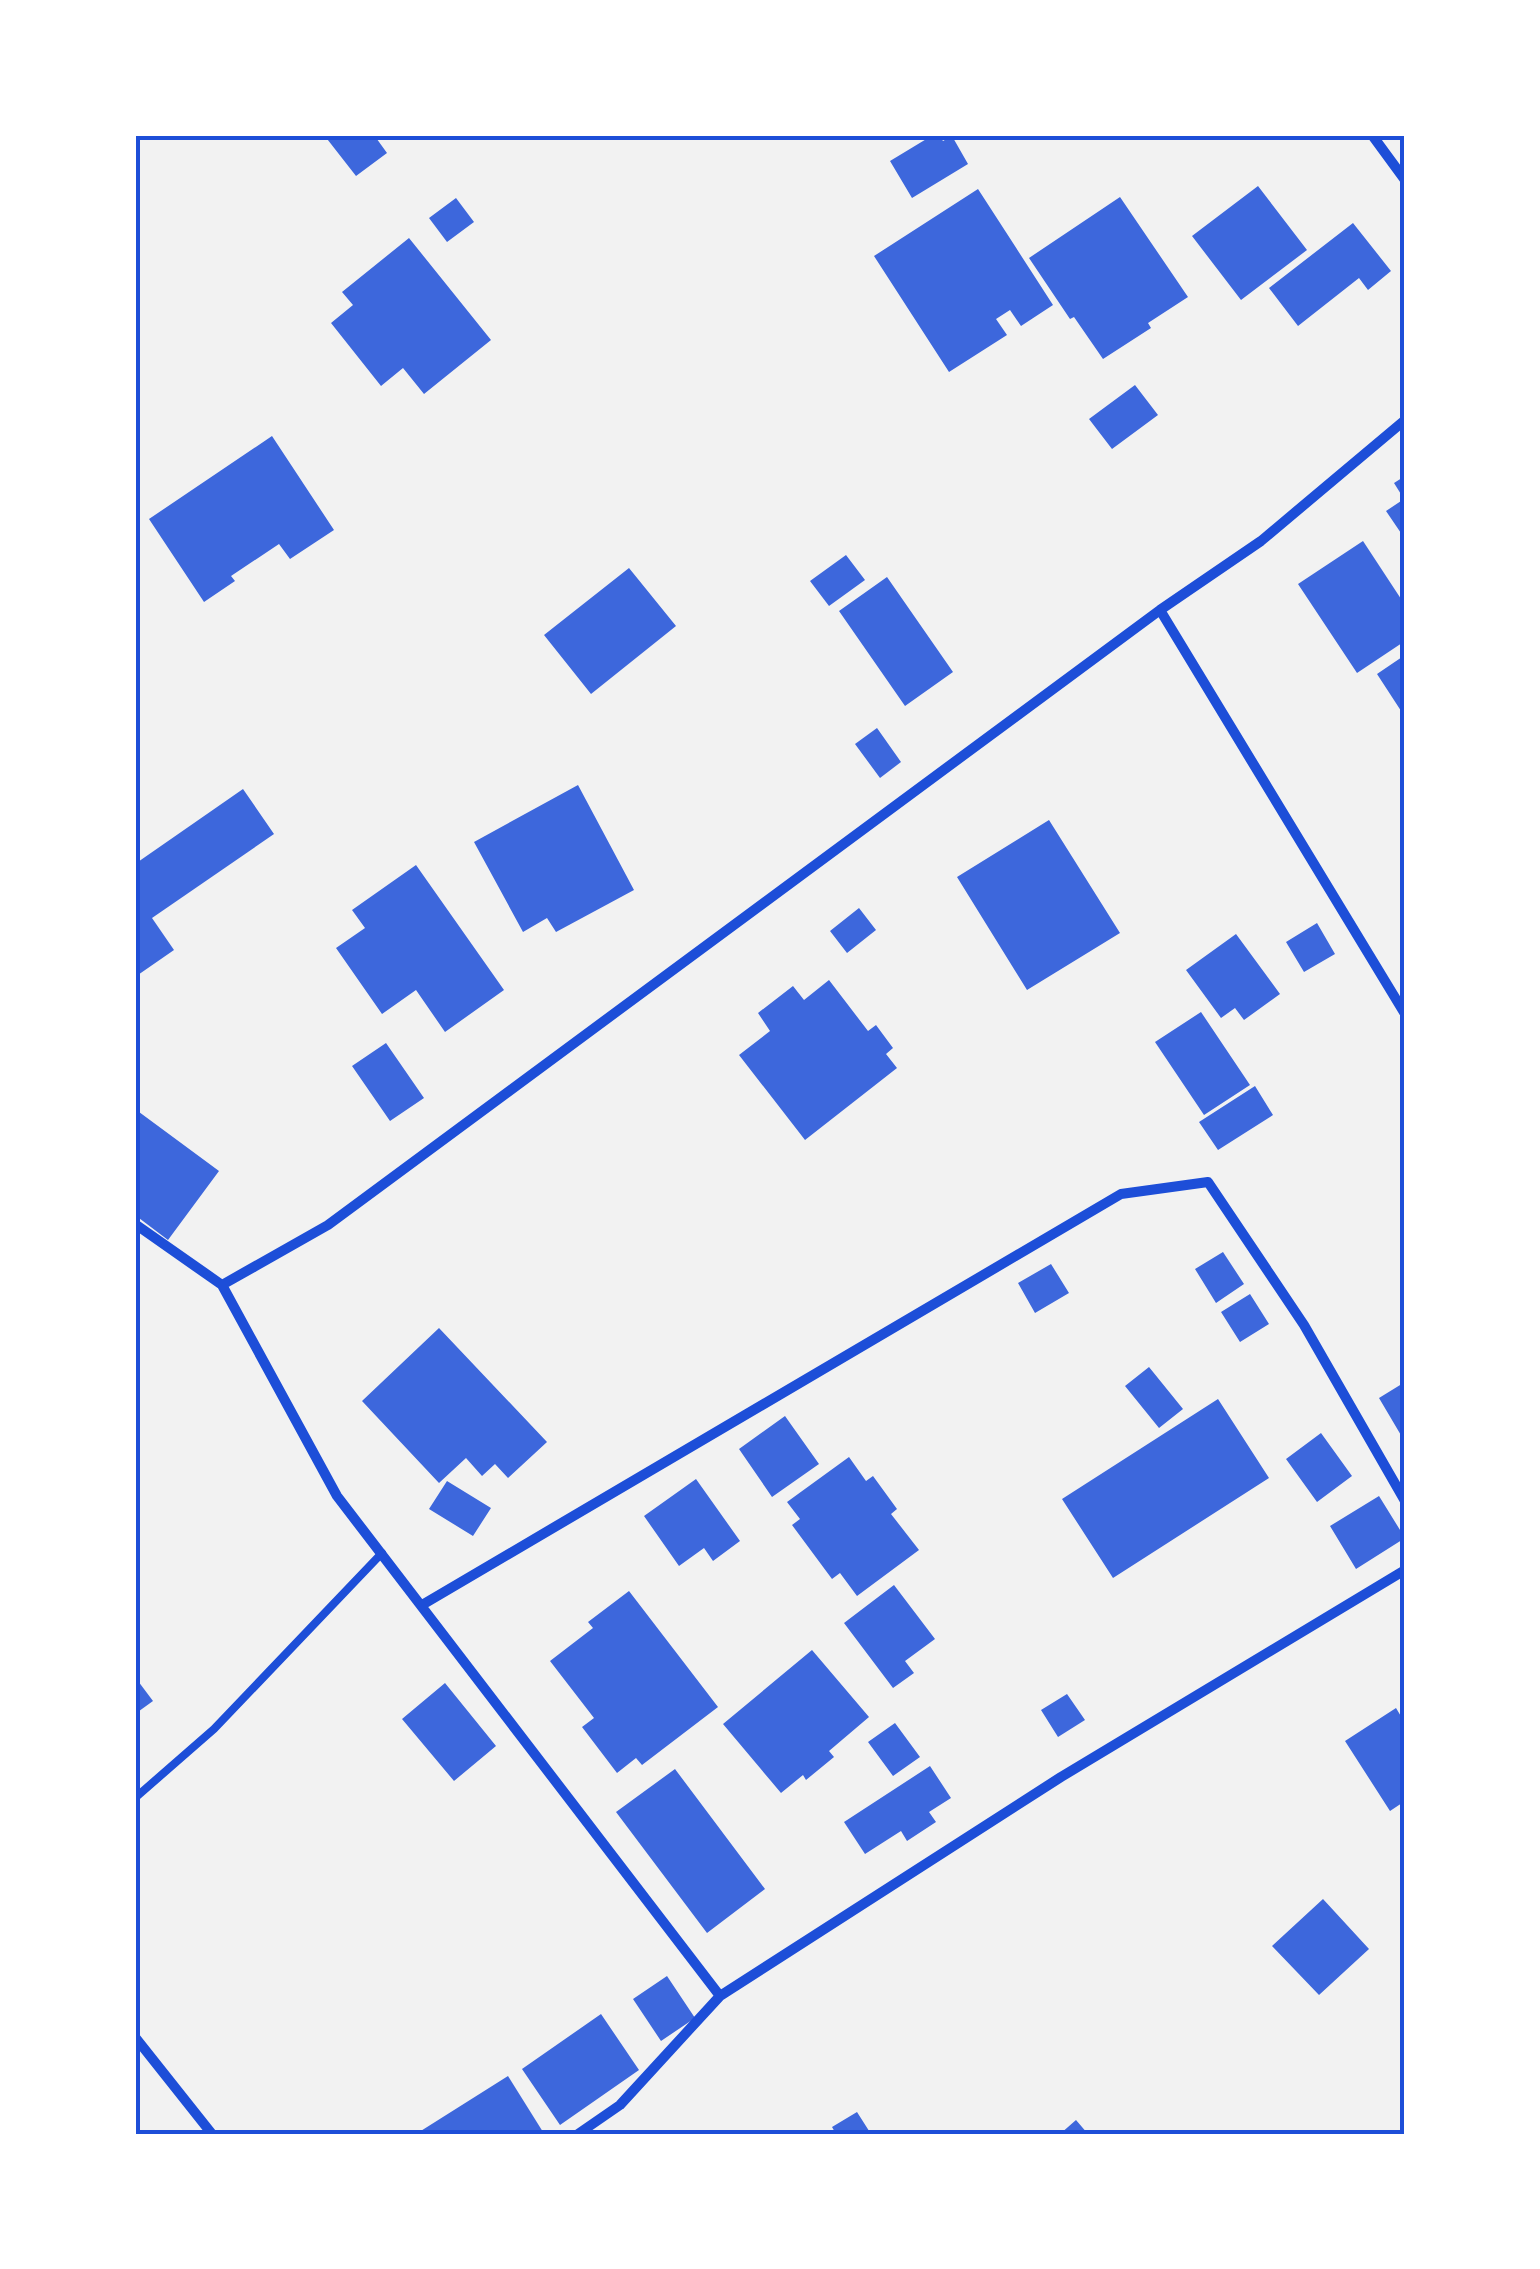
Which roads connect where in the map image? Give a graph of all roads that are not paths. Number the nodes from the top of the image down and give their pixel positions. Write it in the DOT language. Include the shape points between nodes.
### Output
graph roads {
  1 [pos="1372,135"];
  2 [pos="1405,180"];
  3 [pos="1405,420"];
  4 [pos="1160,610"];
  5 [pos="1405,1014"];
  6 [pos="135,1224"];
  7 [pos="222,1285"];
  8 [pos="1405,1501"];
  9 [pos="382,1553"];
  10 [pos="1405,1570"];
  11 [pos="422,1605"];
  12 [pos="135,1798"];
  13 [pos="720,1996"];
  14 [pos="135,2037"];
  15 [pos="212,2134"];
  16 [pos="578,2134"];
  1 -- 2 [label="street"];
  3 -- 4 [label="street" via="1261,541"];
  4 -- 5 [label="street"];
  4 -- 7 [label="street" via="328,1224"];
  6 -- 7 [label="street"];
  7 -- 9 [label="street" via="337,1496"];
  8 -- 11 [label="street" via="1304,1325 1208,1182 1121,1194"];
  9 -- 11 [label="street"];
  9 -- 12 [label="lane" via="214,1729"];
  10 -- 13 [label="street" via="1061,1777"];
  11 -- 13 [label="street"];
  13 -- 16 [label="street" via="620,2105"];
  14 -- 15 [label="street"];
}
